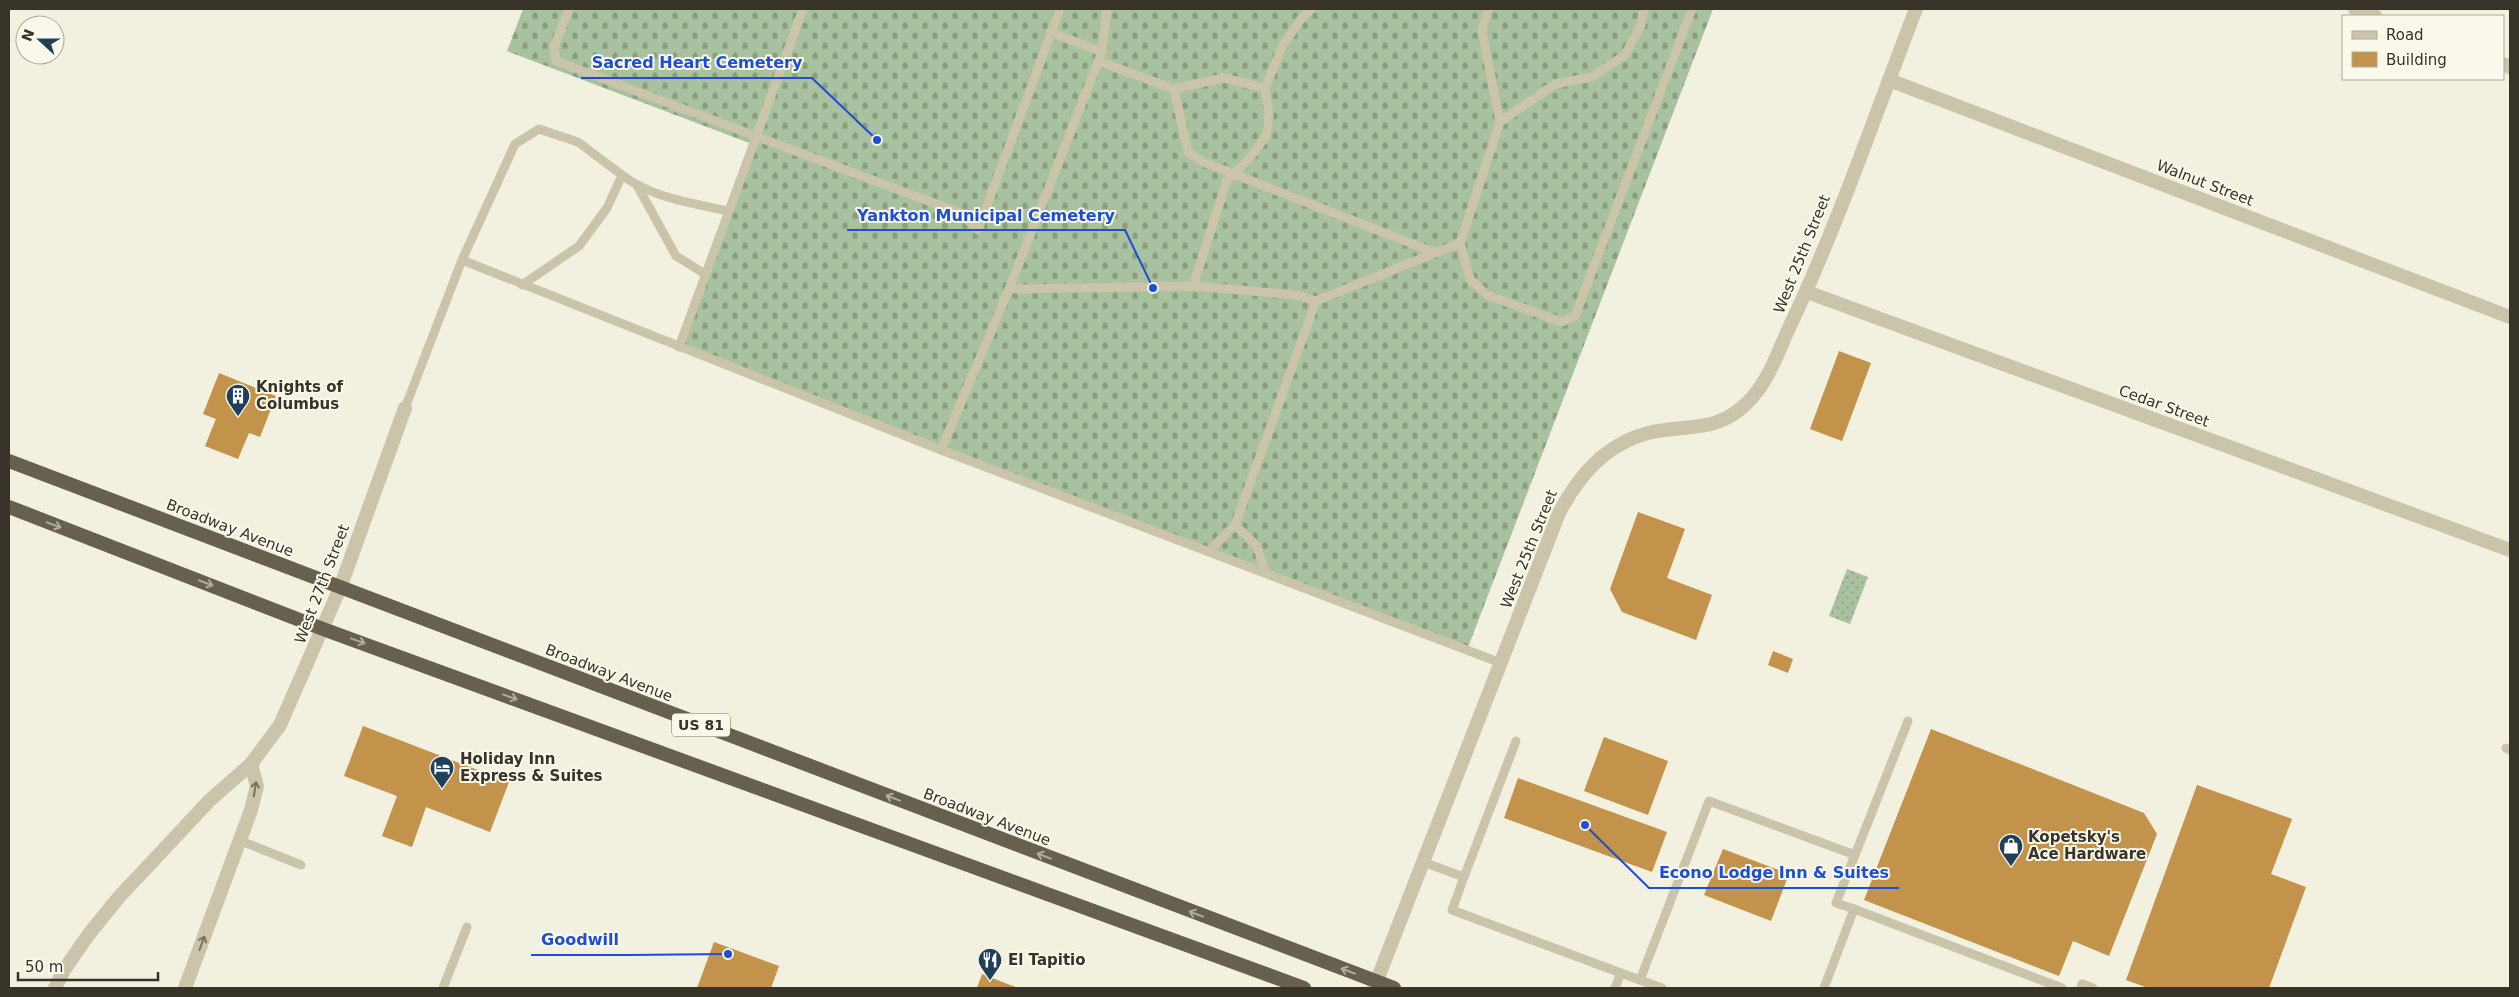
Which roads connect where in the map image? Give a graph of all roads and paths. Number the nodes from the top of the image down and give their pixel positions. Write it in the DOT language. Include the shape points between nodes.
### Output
graph roads {
  1 [pos="569,9"];
  2 [pos="803,9"];
  3 [pos="1058,9"];
  4 [pos="1107,9"];
  5 [pos="1311,9"];
  6 [pos="1488,9"];
  7 [pos="1644,9"];
  8 [pos="1692,9"];
  9 [pos="1916,9"];
  10 [pos="2355,9"];
  11 [pos="2372,15"];
  12 [pos="1050,32"];
  13 [pos="1102,52"];
  14 [pos="1098,61"];
  15 [pos="1888,80"];
  16 [pos="1265,88"];
  17 [pos="1174,89"];
  18 [pos="1500,122"];
  19 [pos="755,136"];
  20 [pos="1235,173"];
  21 [pos="622,174"];
  22 [pos="638,187"];
  23 [pos="728,211"];
  24 [pos="1460,243"];
  25 [pos="1436,253"];
  26 [pos="462,260"];
  27 [pos="705,274"];
  28 [pos="522,284"];
  29 [pos="1193,286"];
  30 [pos="1010,289"];
  31 [pos="1807,292"];
  32 [pos="1316,301"];
  33 [pos="2510,316"];
  34 [pos="679,347"];
  35 [pos="405,408"];
  36 [pos="941,450"];
  37 [pos="9,461"];
  38 [pos="9,507"];
  39 [pos="1235,525"];
  40 [pos="2510,550"];
  41 [pos="1209,551"];
  42 [pos="1264,571"];
  43 [pos="340,588"];
  44 [pos="323,629"];
  45 [pos="1500,663"];
  46 [pos="1908,721"];
  47 [pos="1516,741"];
  48 [pos="251,764"];
  49 [pos="241,841"];
  50 [pos="1855,855"];
  51 [pos="1423,862"];
  52 [pos="301,865"];
  53 [pos="1464,877"];
  54 [pos="1854,909"];
  55 [pos="467,927"];
  56 [pos="1621,973"];
  57 [pos="1640,980"];
  58 [pos="1375,985"];
  59 [pos="55,988"];
  60 [pos="185,988"];
  61 [pos="443,988"];
  62 [pos="1304,988"];
  63 [pos="1394,988"];
  64 [pos="1615,988"];
  65 [pos="1662,988"];
  66 [pos="1824,988"];
  67 [pos="2062,988"];
  68 [pos="2081,988"];
  69 [pos="2093,988"];
  1 -- 19 [label="lane" via="554,47 556,61"];
  2 -- 19 [label="lane"];
  3 -- 12 [label="lane"];
  4 -- 13 [label="lane"];
  5 -- 16 [label="lane" via="1283,45"];
  6 -- 18 [label="lane" via="1482,31"];
  7 -- 18 [label="lane" via="1641,25 1625,55 1592,77 1555,84"];
  8 -- 24 [label="lane" via="1575,316 1562,322 1487,295 1470,279"];
  9 -- 15 [label="street, West 25th Street"];
  10 -- 11 [label="street"];
  12 -- 13 [label="lane"];
  12 -- 19 [label="lane" via="978,230 960,213"];
  13 -- 14 [label="lane"];
  14 -- 17 [label="lane"];
  14 -- 30 [label="lane"];
  15 -- 31 [label="street, West 25th Street"];
  15 -- 33 [label="street, Walnut Street"];
  16 -- 17 [label="lane" via="1223,78"];
  16 -- 20 [label="lane" via="1269,115 1266,136"];
  17 -- 20 [label="lane" via="1188,152 1203,162"];
  18 -- 24 [label="lane"];
  19 -- 23 [label="lane"];
  20 -- 25 [label="lane"];
  20 -- 29 [label="lane" via="1227,180"];
  21 -- 22 [label="lane"];
  21 -- 26 [label="lane" via="578,142 539,129 515,144"];
  21 -- 28 [label="lane" via="607,208 579,246"];
  22 -- 23 [label="lane"];
  22 -- 27 [label="lane" via="676,256"];
  23 -- 27 [label="lane"];
  24 -- 25 [label="lane"];
  25 -- 32 [label="lane"];
  26 -- 28 [label="lane"];
  26 -- 35 [label="lane"];
  27 -- 34 [label="lane"];
  28 -- 34 [label="lane"];
  29 -- 30 [label="lane"];
  29 -- 32 [label="lane" via="1297,295"];
  30 -- 36 [label="lane"];
  31 -- 40 [label="street, Cedar Street"];
  31 -- 45 [label="street, West 25th Street" via="1760,390 1745,405 1730,417 1703,427 1649,433 1617,445 1587,469 1559,513"];
  32 -- 39 [label="lane"];
  34 -- 36 [label="lane"];
  35 -- 43 [label="street, West 27th Street"];
  36 -- 41 [label="lane"];
  37 -- 43 [label="highway, Broadway Avenue / US 81"];
  38 -- 44 [label="highway, US 81, one-way"];
  39 -- 41 [label="lane"];
  39 -- 42 [label="lane" via="1257,546"];
  41 -- 42 [label="lane"];
  42 -- 45 [label="lane"];
  43 -- 44 [label="street, West 27th Street"];
  58 -- 43 [label="highway, Broadway Avenue / US 81, one-way"];
  44 -- 48 [label="street, West 27th Street" via="280,725"];
  44 -- 62 [label="highway, US 81, one-way"];
  45 -- 51 [label="street, West 25th Street"];
  46 -- 50 [label="lane"];
  47 -- 53 [label="lane"];
  49 -- 48 [label="street, one-way" via="257,786"];
  48 -- 59 [label="street, West 27th Street" via="210,800 119,897 88,934"];
  49 -- 52 [label="lane"];
  60 -- 49 [label="street, one-way"];
  50 -- 54 [label="lane" via="1836,903"];
  50 -- 57 [label="lane" via="1709,801"];
  51 -- 53 [label="lane"];
  51 -- 58 [label="street, West 25th Street"];
  53 -- 56 [label="lane" via="1452,910"];
  54 -- 66 [label="lane"];
  54 -- 67 [label="lane"];
  55 -- 61 [label="lane"];
  56 -- 57 [label="lane"];
  56 -- 64 [label="lane"];
  57 -- 65 [label="lane"];
  58 -- 63 [label="highway, Broadway Avenue / US 81"];
  68 -- 69 [label="lane" via="2082,984"];
}
